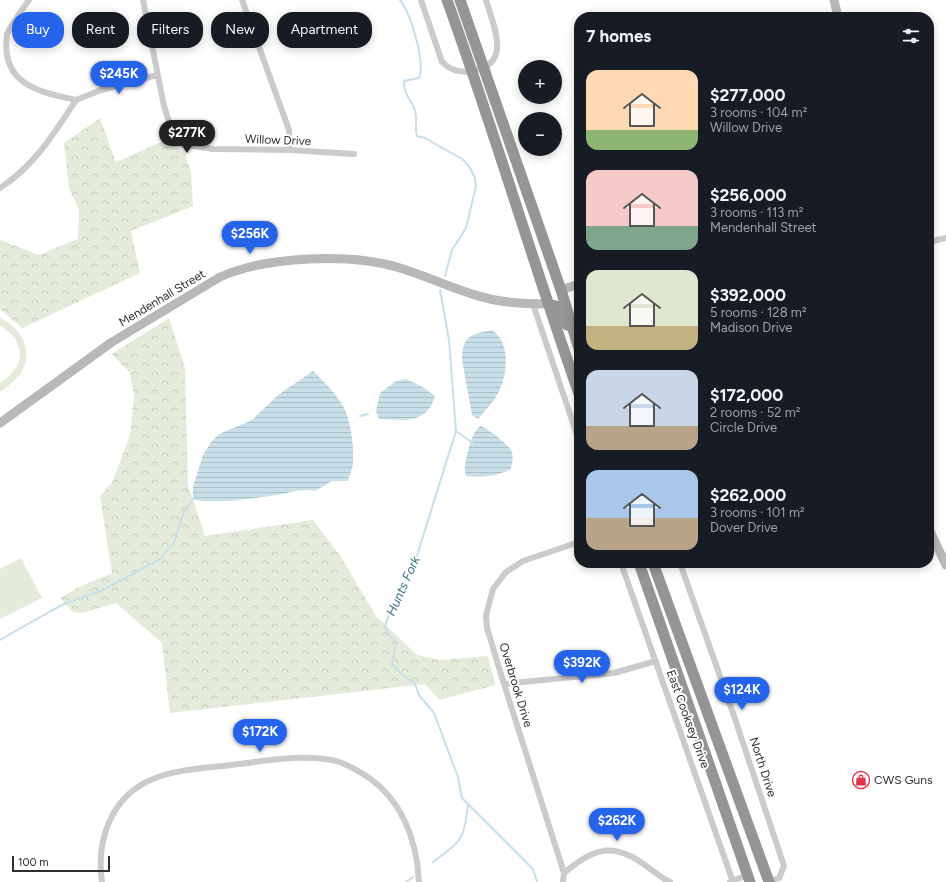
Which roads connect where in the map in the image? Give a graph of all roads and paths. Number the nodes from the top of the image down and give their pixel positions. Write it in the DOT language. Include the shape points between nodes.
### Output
graph roads {
  1 [pos="29,0"];
  2 [pos="143,0"];
  3 [pos="242,0"];
  4 [pos="421,0"];
  5 [pos="447,0"];
  6 [pos="460,0"];
  7 [pos="486,0"];
  8 [pos="834,0"];
  9 [pos="837,12"];
  10 [pos="1,59"];
  11 [pos="484,68"];
  12 [pos="473,71"];
  13 [pos="157,75"];
  14 [pos="10,79"];
  15 [pos="76,100"];
  16 [pos="290,150"];
  17 [pos="354,154"];
  18 [pos="0,188"];
  19 [pos="525,233"];
  20 [pos="946,238"];
  21 [pos="934,241"];
  22 [pos="574,286"];
  23 [pos="561,290"];
  24 [pos="533,304"];
  25 [pos="548,304"];
  26 [pos="574,334"];
  27 [pos="574,340"];
  28 [pos="574,379"];
  29 [pos="0,424"];
  30 [pos="574,425"];
  31 [pos="934,539"];
  32 [pos="574,544"];
  33 [pos="946,564"];
  34 [pos="623,568"];
  35 [pos="641,568"];
  36 [pos="655,568"];
  37 [pos="682,568"];
  38 [pos="656,661"];
  39 [pos="504,684"];
  40 [pos="564,873"];
  41 [pos="749,878"];
  42 [pos="663,880"];
  43 [pos="102,882"];
  44 [pos="419,882"];
  45 [pos="563,882"];
  46 [pos="670,882"];
  47 [pos="732,882"];
  48 [pos="769,882"];
  1 -- 10 [label="street" via="7,35"];
  2 -- 13 [label="street, Willow Drive"];
  3 -- 16 [label="street" via="289,130"];
  4 -- 12 [label="street" via="442,62 450,69 461,72"];
  5 -- 12 [label="highway"];
  6 -- 11 [label="highway"];
  7 -- 11 [label="street" via="498,51 493,61"];
  8 -- 9 [label="street"];
  11 -- 12 [label="street"];
  11 -- 23 [label="highway"];
  12 -- 19 [label="highway"];
  13 -- 15 [label="street" via="101,90"];
  13 -- 16 [label="street, Willow Drive" via="171,128 178,138 188,145 213,149"];
  14 -- 15 [label="street" via="34,91"];
  15 -- 18 [label="street" via="48,144 10,182"];
  16 -- 17 [label="street, Willow Drive"];
  19 -- 23 [label="highway" via="546,267 555,289"];
  19 -- 25 [label="highway"];
  20 -- 21 [label="street"];
  22 -- 23 [label="street"];
  23 -- 26 [label="highway"];
  24 -- 25 [label="street, Mendenhall Street"];
  24 -- 29 [label="street, Mendenhall Street" via="481,296 399,268 369,262 295,260 254,265 220,277 112,342"];
  24 -- 30 [label="street"];
  25 -- 27 [label="highway" via="556,306"];
  25 -- 28 [label="highway"];
  31 -- 33 [label="street"];
  32 -- 39 [label="street, Overbrook Drive" via="514,566 493,589 486,615"];
  34 -- 38 [label="street, East Cooksey Drive"];
  35 -- 41 [label="highway"];
  36 -- 48 [label="highway"];
  37 -- 48 [label="street, North Drive" via="784,866 779,878"];
  38 -- 39 [label="street" via="614,673"];
  38 -- 47 [label="street, East Cooksey Drive"];
  39 -- 40 [label="street, Overbrook Drive"];
  40 -- 42 [label="street" via="587,856 608,850 622,852 637,860"];
  40 -- 45 [label="street, Overbrook Drive"];
  41 -- 47 [label="street"];
  42 -- 46 [label="street"];
  43 -- 44 [label="street" via="100,852 105,830 125,799 144,783 186,771 300,758 336,761 378,783 387,792 396,803 409,830 416,855"];
}
